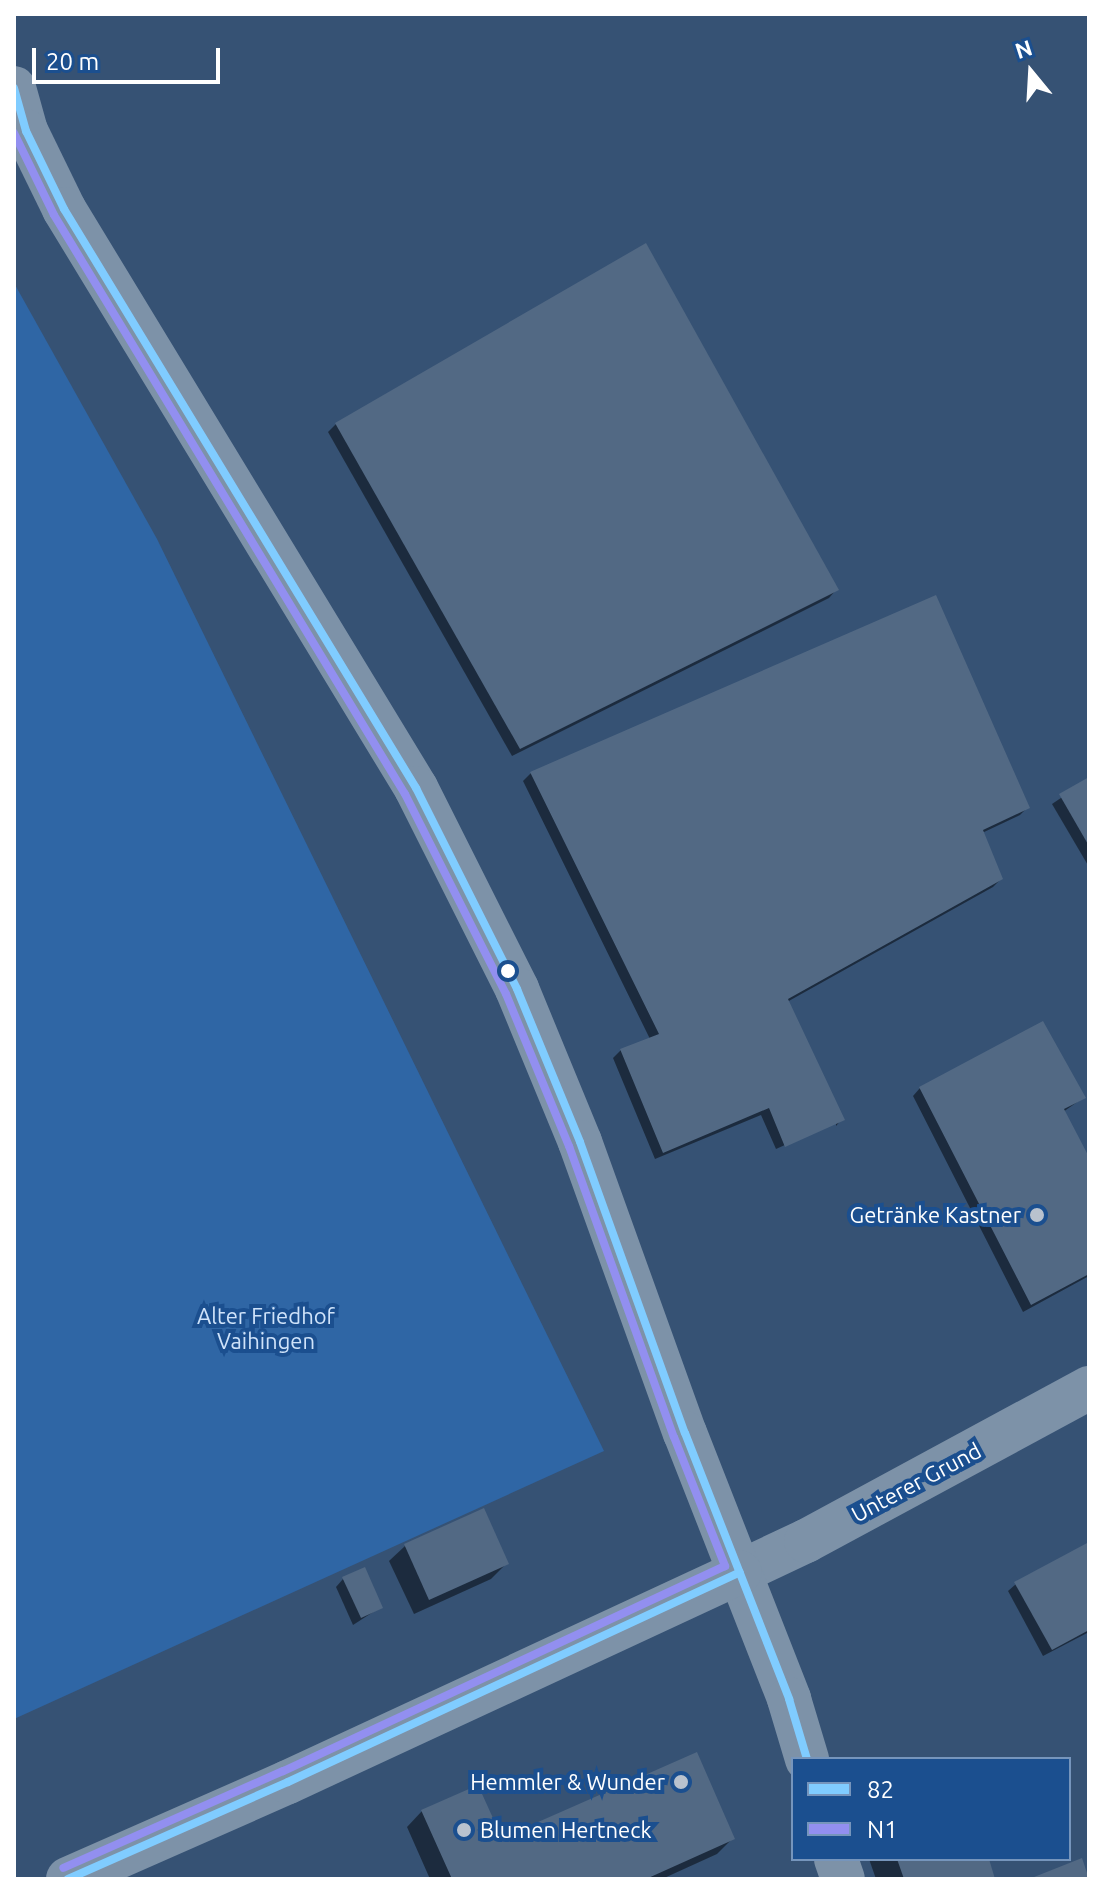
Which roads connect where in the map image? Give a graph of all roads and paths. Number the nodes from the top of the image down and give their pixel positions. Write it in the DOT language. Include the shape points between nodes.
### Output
graph roads {
  1 [pos="14,88"];
  2 [pos="1089,1388"];
  3 [pos="740,1572"];
  4 [pos="806,1757"];
  5 [pos="68,1879"];
  1 -- 3 [label="street" via="26,131 64,209 416,788 517,989 580,1142"];
  2 -- 3 [label="street, Unterer Grund"];
  3 -- 4 [label="street"];
  3 -- 5 [label="street, Unterer Grund"];
}
